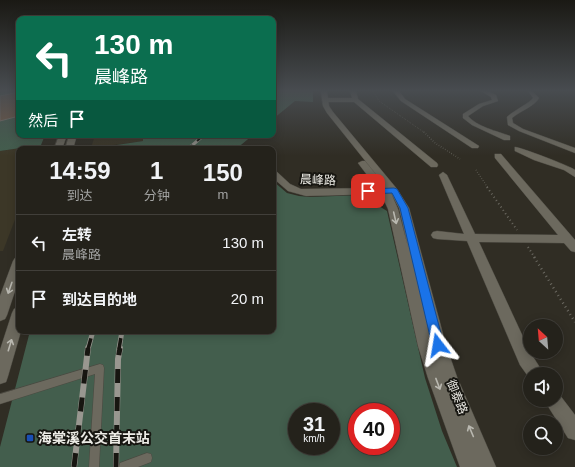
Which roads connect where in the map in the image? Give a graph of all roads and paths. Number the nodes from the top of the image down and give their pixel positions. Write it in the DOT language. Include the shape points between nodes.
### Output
graph roads {
  1 [pos="323,113"];
  2 [pos="371,113"];
  3 [pos="396,113"];
  4 [pos="423,113"];
  5 [pos="469,113"];
  6 [pos="515,113"];
  7 [pos="507,138"];
  8 [pos="475,146"];
  9 [pos="518,149"];
  10 [pos="575,151"];
  11 [pos="498,156"];
  12 [pos="460,159"];
  13 [pos="434,165"];
  14 [pos="575,174"];
  15 [pos="443,175"];
  16 [pos="276,176"];
  17 [pos="389,191"];
  18 [pos="436,235"];
  19 [pos="471,238"];
  20 [pos="572,243"];
  21 [pos="16,270"];
  22 [pos="0,315"];
  23 [pos="16,323"];
  24 [pos="531,367"];
  25 [pos="0,376"];
  26 [pos="0,399"];
  27 [pos="559,407"];
  28 [pos="575,431"];
  29 [pos="147,458"];
  30 [pos="94,467"];
  31 [pos="124,467"];
  32 [pos="470,467"];
  33 [pos="486,467"];
  1 -- 17 [label="street, 御泰路"];
  2 -- 13 [label="street"];
  3 -- 12 [label="path"];
  4 -- 8 [label="street"];
  5 -- 7 [label="street" via="465,115 466,118 474,124"];
  6 -- 10 [label="street" via="509,118 510,124"];
  9 -- 14 [label="street" via="567,168"];
  11 -- 20 [label="street"];
  15 -- 19 [label="street"];
  16 -- 17 [label="street, 晨峰路" via="287,187 302,193"];
  17 -- 32 [label="street, 御泰路, one-way" via="426,346"];
  33 -- 17 [label="street, 御泰路, one-way" via="438,345 404,208"];
  18 -- 19 [label="street"];
  19 -- 20 [label="street"];
  19 -- 24 [label="street"];
  21 -- 22 [label="street, one-way"];
  25 -- 23 [label="street, one-way"];
  26 -- 30 [label="lane" via="100,368"];
  27 -- 28 [label="street"];
  29 -- 31 [label="lane"];
}
